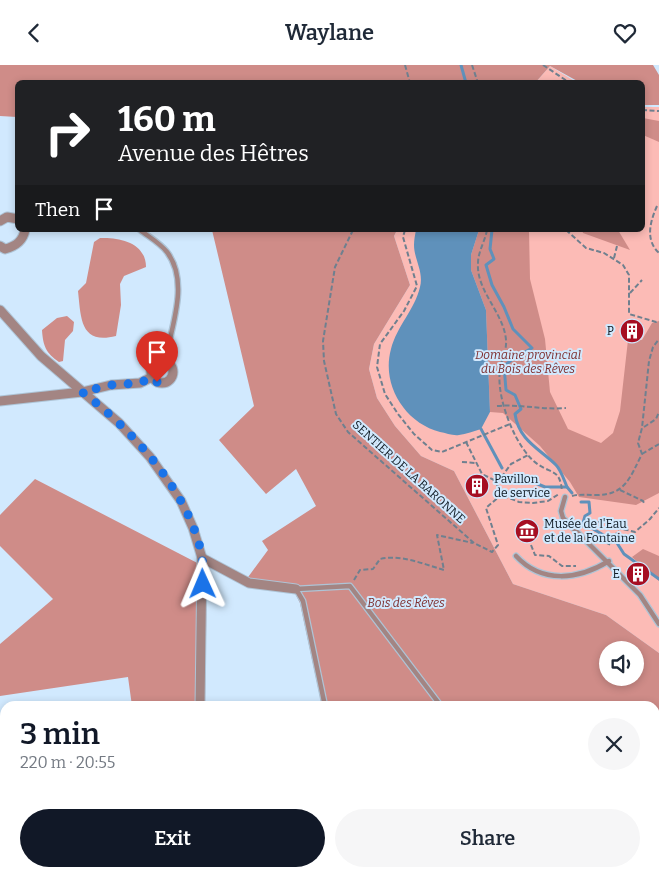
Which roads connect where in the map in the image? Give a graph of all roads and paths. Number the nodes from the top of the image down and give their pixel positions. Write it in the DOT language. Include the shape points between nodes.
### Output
graph roads {
  1 [pos="406,65"];
  2 [pos="472,65"];
  3 [pos="543,65"];
  4 [pos="550,65"];
  5 [pos="549,69"];
  6 [pos="409,80"];
  7 [pos="477,80"];
  8 [pos="566,80"];
  9 [pos="645,109"];
  10 [pos="659,111"];
  11 [pos="657,206"];
  12 [pos="15,218"];
  13 [pos="0,221"];
  14 [pos="24,232"];
  15 [pos="142,232"];
  16 [pos="352,232"];
  17 [pos="405,232"];
  18 [pos="487,232"];
  19 [pos="568,232"];
  20 [pos="0,246"];
  21 [pos="617,246"];
  22 [pos="659,253"];
  23 [pos="614,259"];
  24 [pos="642,279"];
  25 [pos="630,294"];
  26 [pos="0,310"];
  27 [pos="659,321"];
  28 [pos="659,339"];
  29 [pos="165,361"];
  30 [pos="152,377"];
  31 [pos="82,392"];
  32 [pos="0,401"];
  33 [pos="505,405"];
  34 [pos="496,406"];
  35 [pos="566,408"];
  36 [pos="659,412"];
  37 [pos="656,419"];
  38 [pos="659,422"];
  39 [pos="510,424"];
  40 [pos="642,428"];
  41 [pos="466,441"];
  42 [pos="659,443"];
  43 [pos="642,454"];
  44 [pos="528,455"];
  45 [pos="462,462"];
  46 [pos="476,463"];
  47 [pos="503,475"];
  48 [pos="494,480"];
  49 [pos="521,481"];
  50 [pos="620,490"];
  51 [pos="502,494"];
  52 [pos="565,497"];
  53 [pos="645,505"];
  54 [pos="659,508"];
  55 [pos="583,526"];
  56 [pos="579,528"];
  57 [pos="619,528"];
  58 [pos="474,543"];
  59 [pos="531,545"];
  60 [pos="516,556"];
  61 [pos="202,559"];
  62 [pos="608,561"];
  63 [pos="587,572"];
  64 [pos="350,586"];
  65 [pos="296,589"];
  66 [pos="659,624"];
  67 [pos="200,701"];
  68 [pos="324,701"];
  69 [pos="437,701"];
  1 -- 6 [label="path"];
  2 -- 7 [label="path"];
  3 -- 5 [label="path"];
  4 -- 5 [label="path"];
  5 -- 8 [label="path"];
  9 -- 10 [label="path"];
  11 -- 22 [label="path" via="650,230 652,247"];
  12 -- 13 [label="street" via="7,217"];
  14 -- 20 [label="street" via="12,247 5,249"];
  15 -- 29 [label="lane" via="168,253 178,275"];
  16 -- 58 [label="path, SENTIER DE LA BARONNE" via="335,267 324,333 324,361 336,414 348,432"];
  17 -- 41 [label="path" via="403,237 417,286 380,344 377,367 385,394 398,414 432,450 449,451"];
  18 -- 33 [label="path" via="478,269 485,292 505,332 505,352 499,373"];
  19 -- 23 [label="path" via="586,248"];
  21 -- 23 [label="path"];
  23 -- 25 [label="path" via="629,275"];
  24 -- 25 [label="path"];
  25 -- 27 [label="path" via="629,314"];
  26 -- 31 [label="street" via="41,356"];
  28 -- 40 [label="path" via="649,361"];
  29 -- 30 [label="street" via="153,365"];
  29 -- 30 [label="street" via="171,365 171,379 165,383"];
  30 -- 31 [label="street" via="140,383"];
  31 -- 32 [label="street"];
  31 -- 61 [label="street" via="119,423 168,481 194,528"];
  33 -- 34 [label="path"];
  33 -- 35 [label="path"];
  33 -- 39 [label="path"];
  36 -- 37 [label="path"];
  37 -- 38 [label="path"];
  37 -- 40 [label="path"];
  39 -- 41 [label="path"];
  39 -- 44 [label="path"];
  40 -- 43 [label="path" via="638,443"];
  41 -- 46 [label="path"];
  42 -- 43 [label="path"];
  43 -- 50 [label="path"];
  44 -- 47 [label="path" via="512,464"];
  44 -- 51 [label="path" via="558,476 562,492 548,501 533,503 519,502"];
  45 -- 46 [label="path"];
  46 -- 48 [label="path" via="482,475"];
  47 -- 48 [label="path"];
  47 -- 49 [label="path" via="515,484"];
  48 -- 51 [label="path"];
  50 -- 52 [label="path"];
  50 -- 53 [label="path"];
  51 -- 58 [label="path, SENTIER DE LA BARONNE" via="486,508 498,545 492,552"];
  52 -- 62 [label="lane" via="561,511 563,518"];
  54 -- 57 [label="path" via="635,532"];
  55 -- 57 [label="path" via="602,521"];
  56 -- 57 [label="path" via="611,545"];
  58 -- 64 [label="path" via="437,535 444,570 388,557 380,559 373,569 360,570"];
  59 -- 63 [label="path" via="535,555 549,556 557,564 577,566"];
  60 -- 63 [label="lane" via="526,567 541,575"];
  61 -- 65 [label="street" via="249,583"];
  61 -- 67 [label="street"];
  62 -- 63 [label="lane"];
  62 -- 66 [label="lane" via="640,595"];
  64 -- 65 [label="lane"];
  64 -- 69 [label="lane"];
  65 -- 68 [label="lane" via="303,601"];
}
